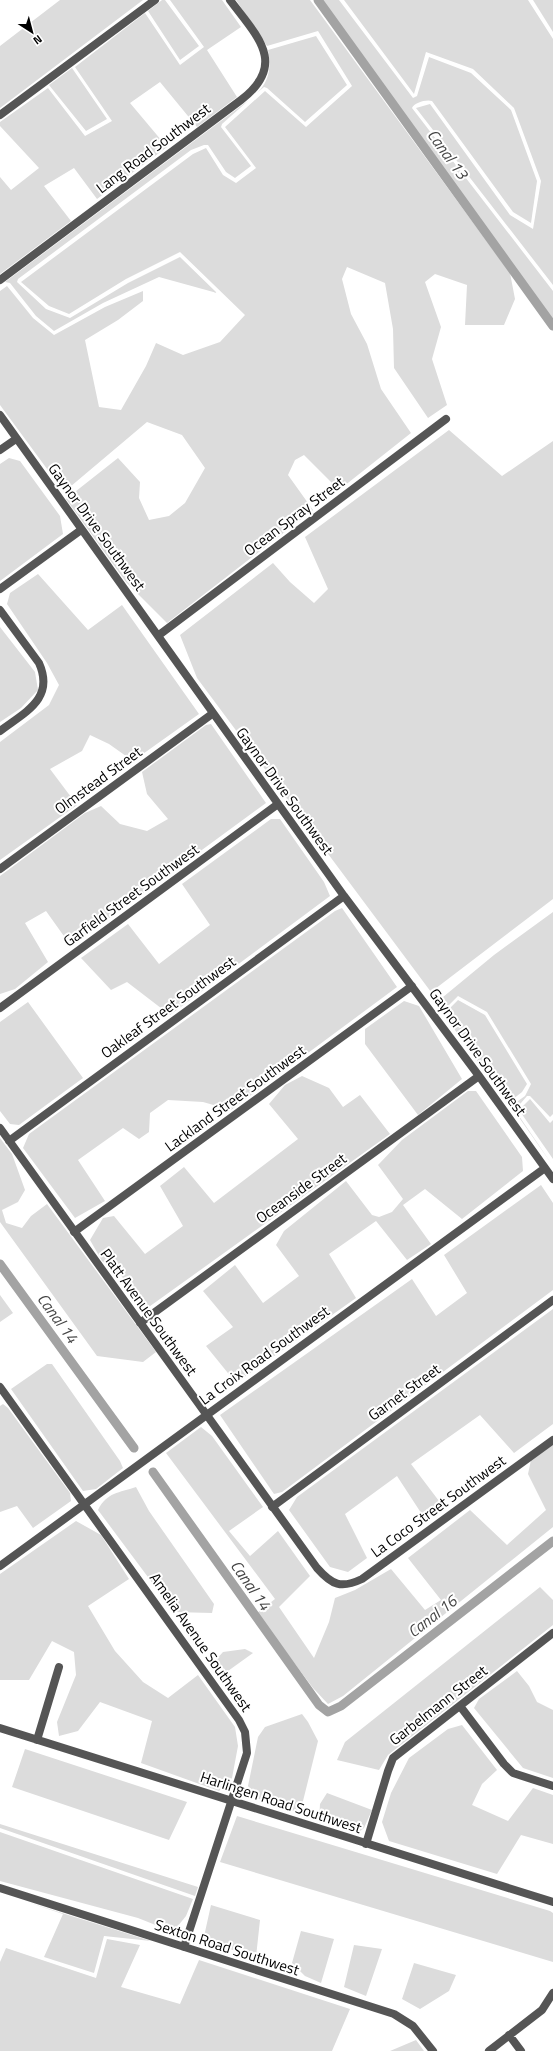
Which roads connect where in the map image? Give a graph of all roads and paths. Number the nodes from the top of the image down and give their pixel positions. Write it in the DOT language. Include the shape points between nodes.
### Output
graph roads {
  1 [pos="155,0"];
  2 [pos="230,0"];
  3 [pos="0,116"];
  4 [pos="0,280"];
  5 [pos="0,415"];
  6 [pos="446,419"];
  7 [pos="16,438"];
  8 [pos="0,450"];
  9 [pos="81,530"];
  10 [pos="0,589"];
  11 [pos="0,610"];
  12 [pos="159,635"];
  13 [pos="212,714"];
  14 [pos="0,731"];
  15 [pos="278,804"];
  16 [pos="0,869"];
  17 [pos="344,896"];
  18 [pos="412,986"];
  19 [pos="0,1008"];
  20 [pos="479,1076"];
  21 [pos="0,1128"];
  22 [pos="9,1141"];
  23 [pos="545,1168"];
  24 [pos="553,1179"];
  25 [pos="74,1232"];
  26 [pos="553,1300"];
  27 [pos="140,1323"];
  28 [pos="0,1387"];
  29 [pos="206,1414"];
  30 [pos="553,1440"];
  31 [pos="84,1504"];
  32 [pos="272,1506"];
  33 [pos="0,1566"];
  34 [pos="336,1585"];
  35 [pos="553,1634"];
  36 [pos="58,1667"];
  37 [pos="460,1706"];
  38 [pos="0,1728"];
  39 [pos="37,1740"];
  40 [pos="553,1786"];
  41 [pos="231,1801"];
  42 [pos="366,1844"];
  43 [pos="0,1888"];
  44 [pos="553,1902"];
  45 [pos="184,1947"];
  46 [pos="553,1993"];
  47 [pos="509,2035"];
  48 [pos="434,2051"];
  49 [pos="489,2051"];
  50 [pos="521,2051"];
  1 -- 3 [label="street"];
  2 -- 4 [label="street, Lang Road Southwest" via="260,41 264,51 265,73 259,84"];
  5 -- 7 [label="street, Gaynor Drive Southwest"];
  6 -- 12 [label="street, Ocean Spray Street"];
  7 -- 8 [label="street"];
  7 -- 9 [label="street, Gaynor Drive Southwest"];
  9 -- 10 [label="street"];
  9 -- 12 [label="street, Gaynor Drive Southwest"];
  11 -- 14 [label="street" via="39,662 44,685 40,698 31,708"];
  12 -- 13 [label="street, Gaynor Drive Southwest"];
  13 -- 15 [label="street, Gaynor Drive Southwest"];
  13 -- 16 [label="street, Olmstead Street"];
  15 -- 17 [label="street, Gaynor Drive Southwest"];
  15 -- 19 [label="street, Garfield Street Southwest"];
  17 -- 18 [label="street, Gaynor Drive Southwest"];
  17 -- 22 [label="street, Oakleaf Street Southwest"];
  18 -- 20 [label="street, Gaynor Drive Southwest"];
  18 -- 25 [label="street, Lackland Street Southwest"];
  20 -- 23 [label="street, Gaynor Drive Southwest"];
  20 -- 27 [label="street, Oceanside Street"];
  21 -- 22 [label="street, Platt Avenue Southwest"];
  22 -- 25 [label="street, Platt Avenue Southwest"];
  23 -- 24 [label="street, Gaynor Drive Southwest"];
  23 -- 29 [label="street, La Croix Road Southwest"];
  25 -- 27 [label="street, Platt Avenue Southwest"];
  26 -- 32 [label="street, Garnet Street"];
  27 -- 29 [label="street, Platt Avenue Southwest"];
  28 -- 31 [label="street, Amelia Avenue Southwest"];
  29 -- 31 [label="street, La Croix Road Southwest"];
  29 -- 32 [label="street, Platt Avenue Southwest"];
  30 -- 34 [label="street, La Coco Street Southwest" via="362,1579 350,1585"];
  31 -- 33 [label="street, La Croix Road Southwest"];
  31 -- 41 [label="street, Amelia Avenue Southwest" via="240,1720 245,1732 247,1753"];
  32 -- 34 [label="street, Platt Avenue Southwest" via="325,1578"];
  35 -- 37 [label="street, Garbelmann Street"];
  36 -- 39 [label="street"];
  37 -- 40 [label="street" via="513,1773"];
  37 -- 42 [label="street, Garbelmann Street" via="393,1758"];
  38 -- 39 [label="street, Harlingen Road Southwest"];
  39 -- 41 [label="street, Harlingen Road Southwest"];
  41 -- 42 [label="street, Harlingen Road Southwest"];
  41 -- 45 [label="street, Amelia Avenue Southwest"];
  42 -- 44 [label="street, Harlingen Road Southwest"];
  43 -- 45 [label="street, Sexton Road Southwest"];
  45 -- 48 [label="street, Sexton Road Southwest" via="394,2014 413,2026"];
  46 -- 47 [label="street" via="542,2010"];
  47 -- 49 [label="street"];
  47 -- 50 [label="street"];
}
